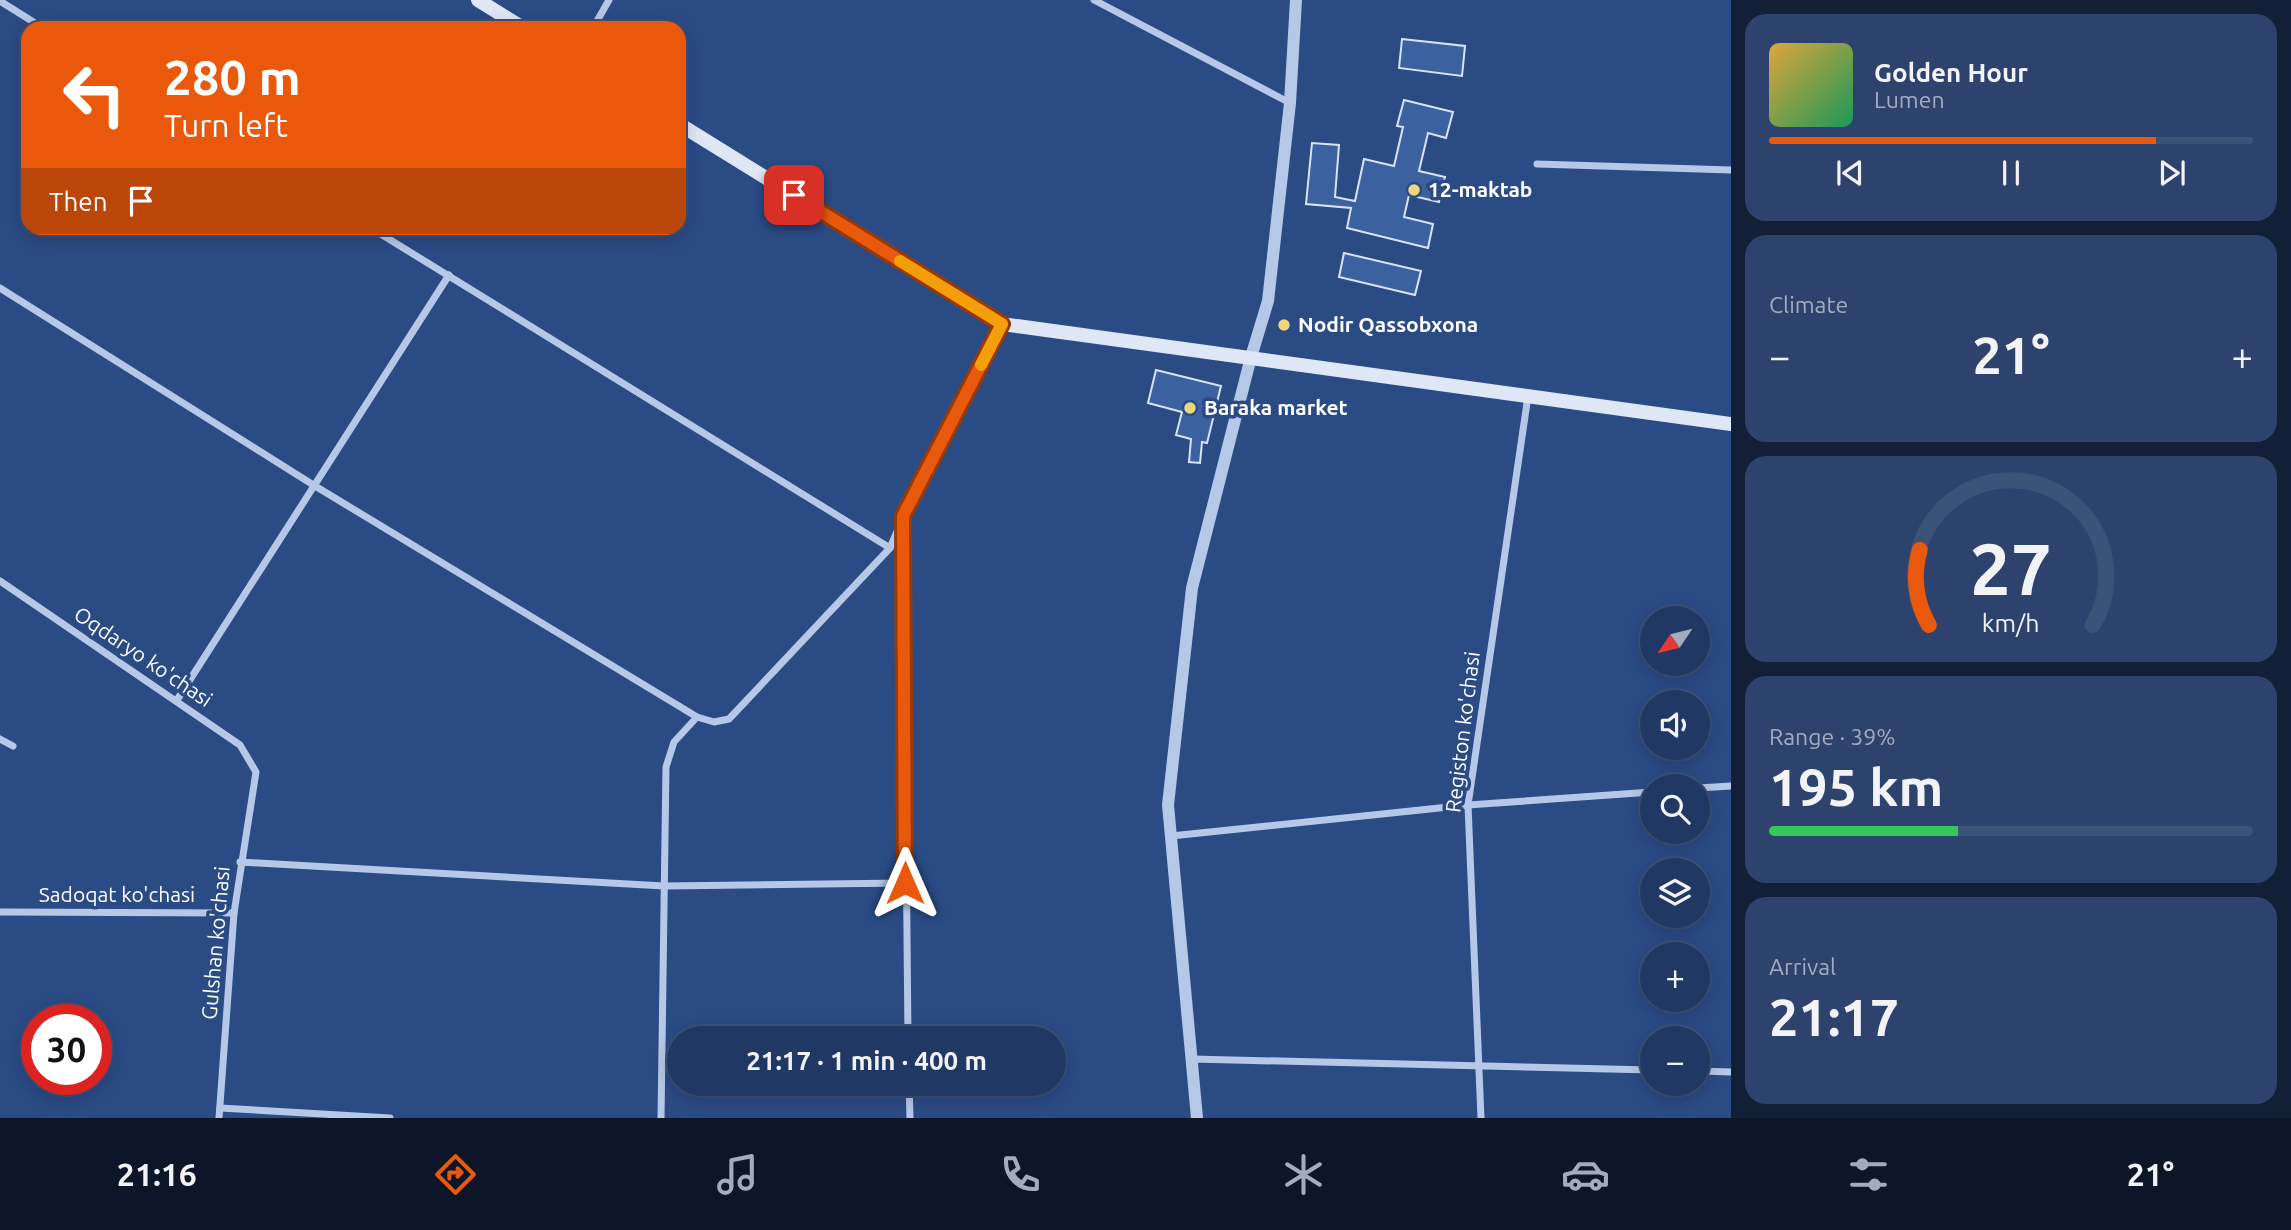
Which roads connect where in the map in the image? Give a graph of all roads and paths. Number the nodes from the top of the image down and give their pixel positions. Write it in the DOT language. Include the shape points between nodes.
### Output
graph roads {
  1 [pos="478,0"];
  2 [pos="609,0"];
  3 [pos="1094,0"];
  4 [pos="1296,0"];
  5 [pos="0,2"];
  6 [pos="31,21"];
  7 [pos="512,21"];
  8 [pos="597,21"];
  9 [pos="1290,103"];
  10 [pos="686,128"];
  11 [pos="1537,164"];
  12 [pos="1731,170"];
  13 [pos="382,235"];
  14 [pos="449,275"];
  15 [pos="0,288"];
  16 [pos="1002,324"];
  17 [pos="1251,357"];
  18 [pos="1528,396"];
  19 [pos="1731,424"];
  20 [pos="315,486"];
  21 [pos="903,516"];
  22 [pos="890,548"];
  23 [pos="0,581"];
  24 [pos="177,700"];
  25 [pos="697,717"];
  26 [pos="0,739"];
  27 [pos="13,746"];
  28 [pos="256,772"];
  29 [pos="1731,786"];
  30 [pos="1710,787"];
  31 [pos="1640,793"];
  32 [pos="1468,805"];
  33 [pos="1171,836"];
  34 [pos="240,862"];
  35 [pos="905,883"];
  36 [pos="664,886"];
  37 [pos="0,912"];
  38 [pos="234,913"];
  39 [pos="908,1026"];
  40 [pos="1192,1059"];
  41 [pos="1479,1067"];
  42 [pos="1640,1070"];
  43 [pos="1710,1071"];
  44 [pos="1731,1072"];
  45 [pos="909,1096"];
  46 [pos="220,1108"];
  47 [pos="219,1118"];
  48 [pos="390,1118"];
  49 [pos="661,1118"];
  50 [pos="910,1118"];
  51 [pos="1197,1118"];
  52 [pos="1481,1118"];
  1 -- 7 [label="main road"];
  2 -- 8 [label="street"];
  3 -- 9 [label="street"];
  4 -- 9 [label="street"];
  5 -- 6 [label="street"];
  9 -- 17 [label="street" via="1268,301"];
  10 -- 16 [label="main road"];
  11 -- 12 [label="street"];
  13 -- 14 [label="street"];
  14 -- 20 [label="street"];
  14 -- 22 [label="street"];
  15 -- 20 [label="street"];
  16 -- 17 [label="main road"];
  16 -- 21 [label="street"];
  17 -- 18 [label="main road"];
  17 -- 33 [label="street" via="1192,588 1168,805"];
  18 -- 19 [label="main road"];
  18 -- 32 [label="street, Registon ko'chasi"];
  20 -- 24 [label="street"];
  20 -- 25 [label="street"];
  21 -- 22 [label="street"];
  21 -- 35 [label="street"];
  22 -- 25 [label="street" via="729,719 714,722"];
  23 -- 24 [label="street, Oqdaryo ko'chasi"];
  24 -- 28 [label="street, Oqdaryo ko'chasi" via="240,745"];
  25 -- 36 [label="street" via="674,742 666,767"];
  26 -- 27 [label="street"];
  28 -- 34 [label="street, Gulshan ko'chasi"];
  29 -- 30 [label="street"];
  31 -- 32 [label="street"];
  32 -- 33 [label="street"];
  32 -- 41 [label="street, Registon ko'chasi"];
  33 -- 40 [label="street"];
  34 -- 36 [label="street"];
  34 -- 38 [label="street, Gulshan ko'chasi"];
  35 -- 36 [label="street"];
  35 -- 39 [label="street"];
  36 -- 49 [label="street"];
  37 -- 38 [label="street, Sadoqat ko'chasi"];
  38 -- 46 [label="street, Gulshan ko'chasi"];
  40 -- 41 [label="street"];
  40 -- 51 [label="street"];
  41 -- 42 [label="street"];
  41 -- 52 [label="street, Registon ko'chasi"];
  43 -- 44 [label="street"];
  45 -- 50 [label="street"];
  46 -- 47 [label="street, Gulshan ko'chasi"];
  46 -- 48 [label="street"];
}
